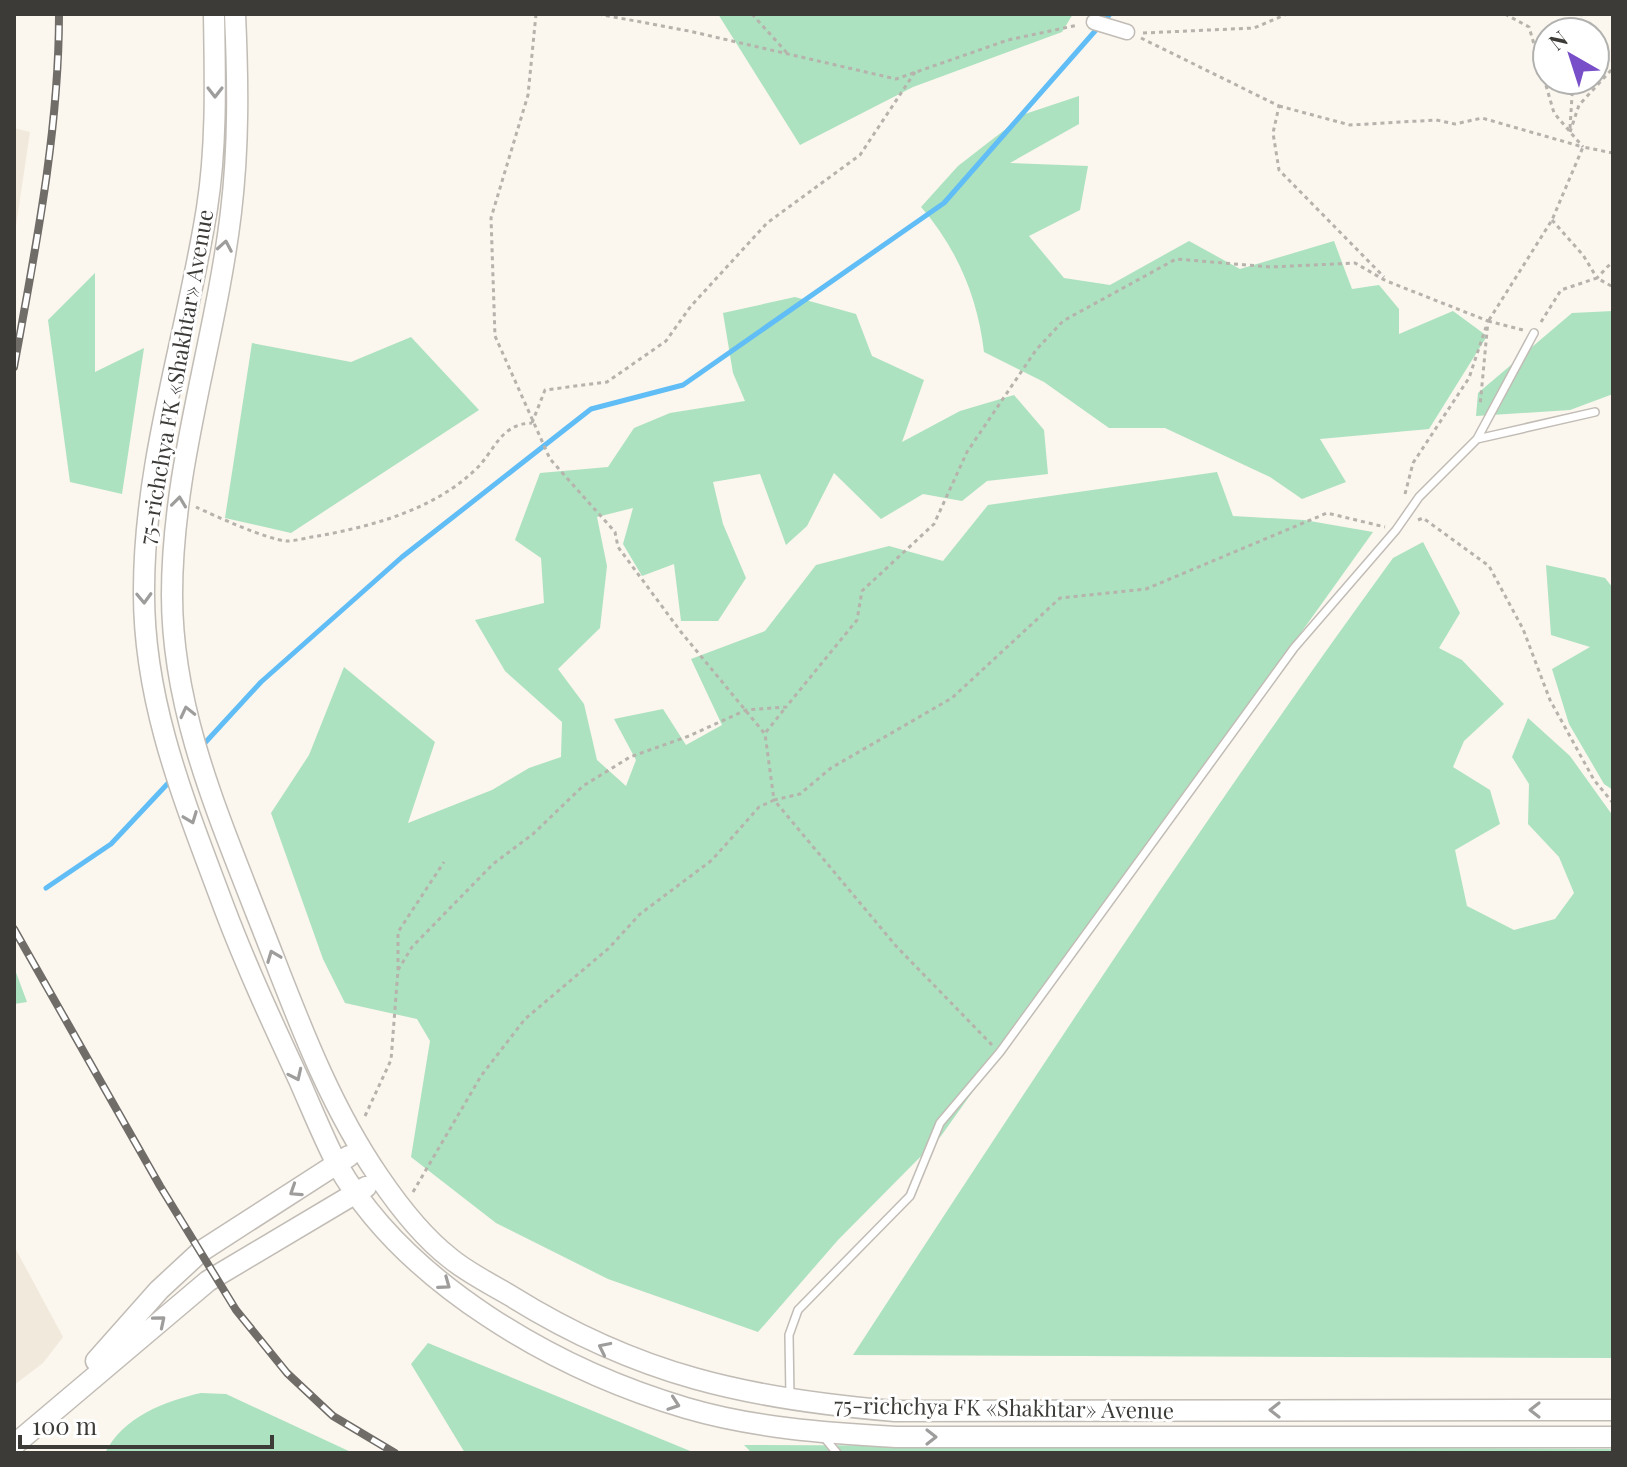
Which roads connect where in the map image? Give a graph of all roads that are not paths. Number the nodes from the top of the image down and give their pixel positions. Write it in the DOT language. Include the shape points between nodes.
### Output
graph roads {
  1 [pos="214,14"];
  2 [pos="235,14"];
  3 [pos="1094,22"];
  4 [pos="1127,32"];
  5 [pos="1534,333"];
  6 [pos="1595,412"];
  7 [pos="1477,439"];
  8 [pos="361,1148"];
  9 [pos="338,1164"];
  10 [pos="380,1178"];
  11 [pos="357,1193"];
  12 [pos="790,1400"];
  13 [pos="1613,1410"];
  14 [pos="36,1426"];
  15 [pos="821,1433"];
  16 [pos="1613,1437"];
  17 [pos="14,1445"];
  18 [pos="837,1453"];
  1 -- 9 [label="main road, 75-richchya FK «Shakhtar» Avenue, one-way" via="215,99 207,205 145,534 147,651 157,717 174,774 264,1004"];
  8 -- 2 [label="main road, 75-richchya FK «Shakhtar» Avenue, one-way" via="327,1090 200,768 175,663 175,534 231,215 240,105"];
  3 -- 4 [label="street"];
  5 -- 7 [label="lane"];
  6 -- 7 [label="lane"];
  7 -- 12 [label="lane" via="1419,497 1294,648 1000,1052 940,1123 910,1196 798,1310 789,1335"];
  8 -- 9 [label="main road"];
  8 -- 10 [label="main road, 75-richchya FK «Shakhtar» Avenue"];
  9 -- 11 [label="main road, 75-richchya FK «Shakhtar» Avenue"];
  9 -- 14 [label="main road, one-way" via="200,1252"];
  10 -- 11 [label="main road"];
  12 -- 10 [label="main road, 75-richchya FK «Shakhtar» Avenue, one-way" via="694,1381 614,1353 551,1321 448,1257"];
  14 -- 11 [label="main road, one-way" via="208,1281"];
  11 -- 15 [label="main road, 75-richchya FK «Shakhtar» Avenue, one-way" via="431,1274 537,1345 603,1378 686,1408"];
  13 -- 12 [label="main road, 75-richchya FK «Shakhtar» Avenue, one-way" via="895,1411"];
  14 -- 17 [label="main road"];
  15 -- 16 [label="main road, 75-richchya FK «Shakhtar» Avenue, one-way"];
  15 -- 18 [label="lane"];
}
